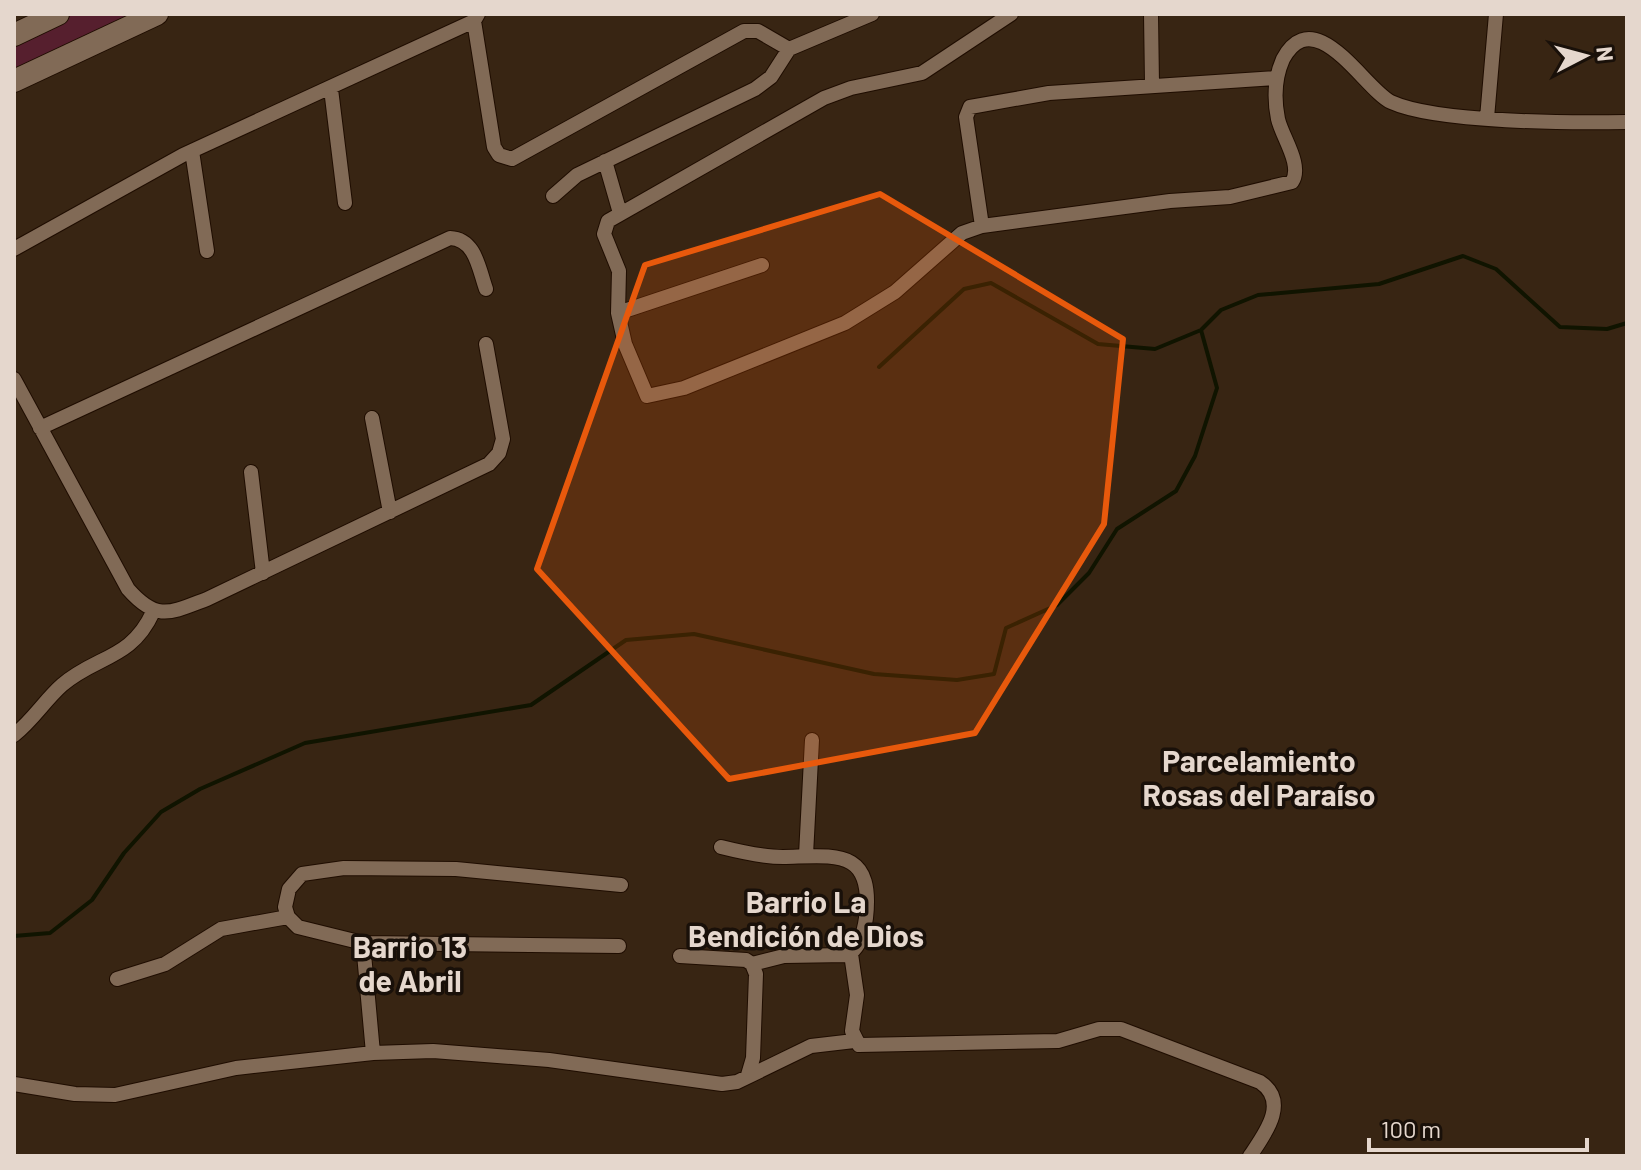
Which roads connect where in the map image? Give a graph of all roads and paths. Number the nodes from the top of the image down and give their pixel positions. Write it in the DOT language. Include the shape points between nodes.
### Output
graph roads {
  1 [pos="58,14"];
  2 [pos="157,14"];
  3 [pos="752,14"];
  4 [pos="872,14"];
  5 [pos="1011,14"];
  6 [pos="1151,14"];
  7 [pos="1496,14"];
  8 [pos="476,17"];
  9 [pos="751,30"];
  10 [pos="14,35"];
  11 [pos="789,49"];
  12 [pos="1275,78"];
  13 [pos="14,81"];
  14 [pos="1152,84"];
  15 [pos="331,89"];
  16 [pos="1487,118"];
  17 [pos="1627,122"];
  18 [pos="192,151"];
  19 [pos="605,161"];
  20 [pos="553,196"];
  21 [pos="345,203"];
  22 [pos="620,213"];
  23 [pos="982,226"];
  24 [pos="14,249"];
  25 [pos="207,251"];
  26 [pos="762,265"];
  27 [pos="486,289"];
  28 [pos="618,313"];
  29 [pos="486,344"];
  30 [pos="14,379"];
  31 [pos="372,418"];
  32 [pos="40,428"];
  33 [pos="251,472"];
  34 [pos="390,512"];
  35 [pos="263,573"];
  36 [pos="153,612"];
  37 [pos="14,735"];
  38 [pos="812,740"];
  39 [pos="721,847"];
  40 [pos="806,855"];
  41 [pos="621,885"];
  42 [pos="288,917"];
  43 [pos="363,943"];
  44 [pos="619,946"];
  45 [pos="851,954"];
  46 [pos="680,956"];
  47 [pos="752,964"];
  48 [pos="117,979"];
  49 [pos="854,1041"];
  50 [pos="373,1053"];
  51 [pos="748,1075"];
  52 [pos="14,1084"];
  53 [pos="1250,1156"];
  1 -- 10 [label="main road"];
  2 -- 13 [label="main road"];
  3 -- 9 [label="street"];
  4 -- 11 [label="street"];
  5 -- 22 [label="street" via="922,73 824,98"];
  6 -- 14 [label="street"];
  7 -- 16 [label="street"];
  8 -- 9 [label="street" via="494,147 512,159 725,39"];
  8 -- 15 [label="street"];
  9 -- 11 [label="street"];
  11 -- 19 [label="street" via="771,77 755,89"];
  12 -- 14 [label="street"];
  12 -- 16 [label="street" via="1295,41 1318,36 1357,64 1386,99"];
  12 -- 23 [label="street" via="1278,119 1295,168 1295,178 1288,184 1230,197"];
  14 -- 23 [label="street" via="970,107 966,117"];
  15 -- 18 [label="street"];
  15 -- 21 [label="street"];
  16 -- 17 [label="street"];
  18 -- 24 [label="street"];
  18 -- 25 [label="street"];
  19 -- 20 [label="street" via="577,175"];
  19 -- 22 [label="street"];
  22 -- 28 [label="street" via="604,230 619,271"];
  23 -- 28 [label="street" via="962,233 895,292 845,323 656,397 647,396 639,385"];
  26 -- 28 [label="street"];
  27 -- 32 [label="street" via="470,246 450,238"];
  29 -- 34 [label="street" via="503,439 499,453 489,464"];
  30 -- 32 [label="street"];
  31 -- 34 [label="street"];
  32 -- 36 [label="street" via="128,589"];
  33 -- 35 [label="street"];
  34 -- 35 [label="street"];
  35 -- 36 [label="street" via="184,608"];
  36 -- 37 [label="street" via="127,649 71,678"];
  38 -- 40 [label="street"];
  39 -- 40 [label="street" via="756,855"];
  40 -- 45 [label="street" via="844,857 861,873 866,918"];
  41 -- 42 [label="street" via="406,866 314,871 297,878 289,889"];
  42 -- 43 [label="street" via="298,927"];
  42 -- 48 [label="street" via="221,929 165,964"];
  43 -- 44 [label="street"];
  43 -- 50 [label="street"];
  45 -- 47 [label="street" via="784,956"];
  45 -- 49 [label="street" via="857,995"];
  46 -- 47 [label="street"];
  47 -- 51 [label="street" via="753,1058"];
  49 -- 51 [label="street" via="811,1046"];
  49 -- 53 [label="street" via="867,1048 958,1046 1058,1041 1110,1028 1133,1031 1269,1089 1274,1109"];
  50 -- 51 [label="street" via="433,1051 549,1060 722,1084"];
  50 -- 52 [label="street" via="236,1068 115,1095"];
}
